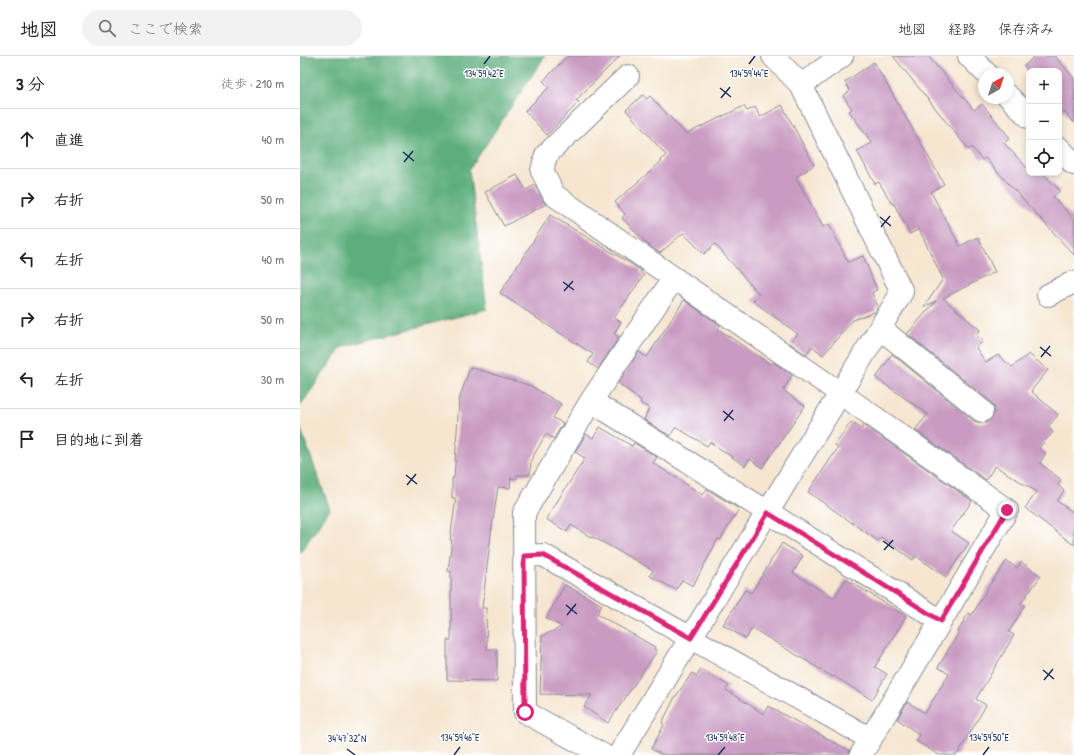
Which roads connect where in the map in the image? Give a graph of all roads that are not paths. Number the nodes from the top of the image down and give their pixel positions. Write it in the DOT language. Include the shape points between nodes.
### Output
graph roads {
  1 [pos="773,56"];
  2 [pos="842,56"];
  3 [pos="969,56"];
  4 [pos="981,68"];
  5 [pos="628,76"];
  6 [pos="801,85"];
  7 [pos="1014,102"];
  8 [pos="1026,114"];
  9 [pos="1062,151"];
  10 [pos="1074,164"];
  11 [pos="674,278"];
  12 [pos="1074,282"];
  13 [pos="1048,295"];
  14 [pos="880,328"];
  15 [pos="840,393"];
  16 [pos="591,401"];
  17 [pos="982,411"];
  18 [pos="768,513"];
  19 [pos="524,556"];
  20 [pos="941,621"];
  21 [pos="691,638"];
  22 [pos="866,747"];
  23 [pos="603,755"];
  24 [pos="620,755"];
  1 -- 6 [label="street"];
  2 -- 6 [label="street"];
  3 -- 4 [label="street"];
  5 -- 11 [label="street" via="546,155 542,171 554,195"];
  6 -- 14 [label="street" via="902,292"];
  7 -- 8 [label="street"];
  9 -- 10 [label="street"];
  11 -- 15 [label="street"];
  11 -- 16 [label="street"];
  12 -- 13 [label="street"];
  14 -- 15 [label="street"];
  14 -- 17 [label="street"];
  15 -- 18 [label="street"];
  15 -- 20 [label="street" via="1007,510"];
  16 -- 18 [label="street"];
  16 -- 19 [label="street" via="524,513"];
  18 -- 20 [label="street"];
  18 -- 21 [label="street"];
  19 -- 21 [label="street" via="543,555"];
  19 -- 23 [label="street" via="525,712"];
  20 -- 22 [label="street"];
  21 -- 22 [label="street"];
  21 -- 24 [label="street"];
}
